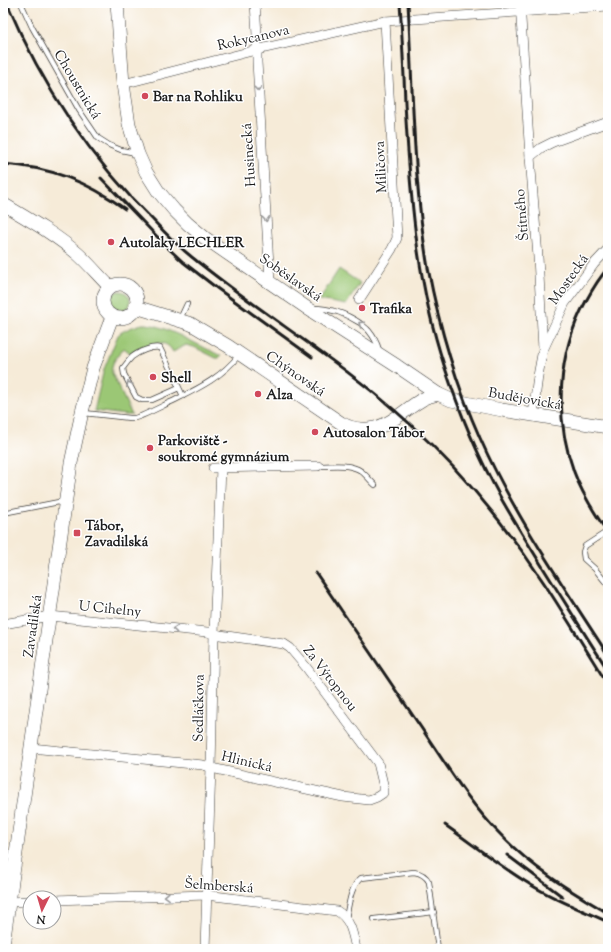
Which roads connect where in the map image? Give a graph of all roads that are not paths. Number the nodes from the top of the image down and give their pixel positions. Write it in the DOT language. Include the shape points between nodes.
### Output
graph roads {
  1 [pos="21,3"];
  2 [pos="117,3"];
  3 [pos="255,3"];
  4 [pos="608,6"];
  5 [pos="521,8"];
  6 [pos="388,20"];
  7 [pos="256,50"];
  8 [pos="123,84"];
  9 [pos="608,122"];
  10 [pos="138,154"];
  11 [pos="530,157"];
  12 [pos="3,204"];
  13 [pos="608,249"];
  14 [pos="270,282"];
  15 [pos="110,287"];
  16 [pos="359,300"];
  17 [pos="187,304"];
  18 [pos="136,307"];
  19 [pos="112,316"];
  20 [pos="180,321"];
  21 [pos="543,349"];
  22 [pos="240,354"];
  23 [pos="179,388"];
  24 [pos="438,394"];
  25 [pos="183,396"];
  26 [pos="82,412"];
  27 [pos="533,415"];
  28 [pos="608,427"];
  29 [pos="318,466"];
  30 [pos="375,485"];
  31 [pos="66,501"];
  32 [pos="3,513"];
  33 [pos="608,531"];
  34 [pos="608,585"];
  35 [pos="50,616"];
  36 [pos="3,624"];
  37 [pos="214,633"];
  38 [pos="31,748"];
  39 [pos="211,768"];
  40 [pos="383,793"];
  41 [pos="206,895"];
  42 [pos="62,900"];
  43 [pos="22,901"];
  44 [pos="9,902"];
  45 [pos="434,912"];
  46 [pos="346,918"];
  47 [pos="374,919"];
  48 [pos="3,944"];
  49 [pos="205,949"];
  50 [pos="356,949"];
  51 [pos="438,949"];
  1 -- 10 [label="lane, Choustnická" via="75,103 98,138 121,150"];
  2 -- 8 [label="main road, Soběslavská"];
  3 -- 7 [label="street, Husinecká"];
  4 -- 5 [label="street, Rokycanova"];
  5 -- 6 [label="street, Rokycanova"];
  5 -- 11 [label="street, Štítného"];
  6 -- 7 [label="street, Rokycanova"];
  6 -- 16 [label="street, Miličova" via="397,238"];
  7 -- 8 [label="street, Rokycanova"];
  7 -- 14 [label="street, Husinecká, one-way"];
  8 -- 10 [label="main road, Soběslavská" via="129,124"];
  9 -- 11 [label="street" via="553,142"];
  10 -- 14 [label="main road, Soběslavská" via="158,191 188,224"];
  11 -- 21 [label="street, Štítného"];
  12 -- 15 [label="main road" via="78,254"];
  13 -- 21 [label="street, Mostecká" via="565,303"];
  14 -- 24 [label="main road, Soběslavská"];
  15 -- 18 [label="main road" via="120,284 130,288 136,297"];
  15 -- 19 [label="main road" via="103,297 103,303 107,313"];
  17 -- 20 [label="lane"];
  18 -- 19 [label="main road" via="123,318"];
  18 -- 20 [label="main road, Chýnovská"];
  19 -- 26 [label="main road, Zavadilská" via="93,368"];
  20 -- 22 [label="main road, Chýnovská" via="191,324"];
  21 -- 27 [label="street, Štítného"];
  22 -- 24 [label="main road, Chýnovská" via="341,423 354,428 365,430 380,427 424,398"];
  22 -- 25 [label="lane" via="217,377"];
  23 -- 23 [label="lane, one-way" via="152,400 142,400 136,397 123,368 133,356 147,349 160,348"];
  23 -- 25 [label="lane"];
  24 -- 27 [label="main road, Budějovická" via="451,400"];
  25 -- 26 [label="lane" via="135,418"];
  26 -- 31 [label="main road, Zavadilská"];
  27 -- 28 [label="main road, Budějovická"];
  29 -- 30 [label="lane" via="353,467"];
  29 -- 37 [label="street, Sedláčkova" via="217,468"];
  31 -- 32 [label="lane"];
  31 -- 35 [label="main road, Zavadilská"];
  33 -- 34 [label="lane" via="585,546 583,552 584,559"];
  35 -- 36 [label="street, U Cihelny"];
  37 -- 35 [label="street, U Cihelny, one-way"];
  35 -- 38 [label="main road, Zavadilská"];
  37 -- 39 [label="street, Sedláčkova"];
  37 -- 40 [label="street, Za Výtopnou" via="284,644 290,648 378,763"];
  38 -- 39 [label="street, Hlinická" via="203,765"];
  38 -- 44 [label="main road, Zavadilská"];
  39 -- 40 [label="street, Hlinická" via="344,797 369,800"];
  39 -- 41 [label="street, Sedláčkova"];
  41 -- 42 [label="street, Šelmberská, one-way"];
  41 -- 46 [label="street, Šelmberská" via="337,911"];
  41 -- 49 [label="street, Sedláčkova"];
  43 -- 44 [label="street"];
  44 -- 48 [label="main road, Zavadilská"];
  45 -- 46 [label="lane" via="429,882 425,876 414,872 358,880 353,888"];
  45 -- 47 [label="lane"];
  45 -- 51 [label="lane"];
  46 -- 50 [label="street"];
}
